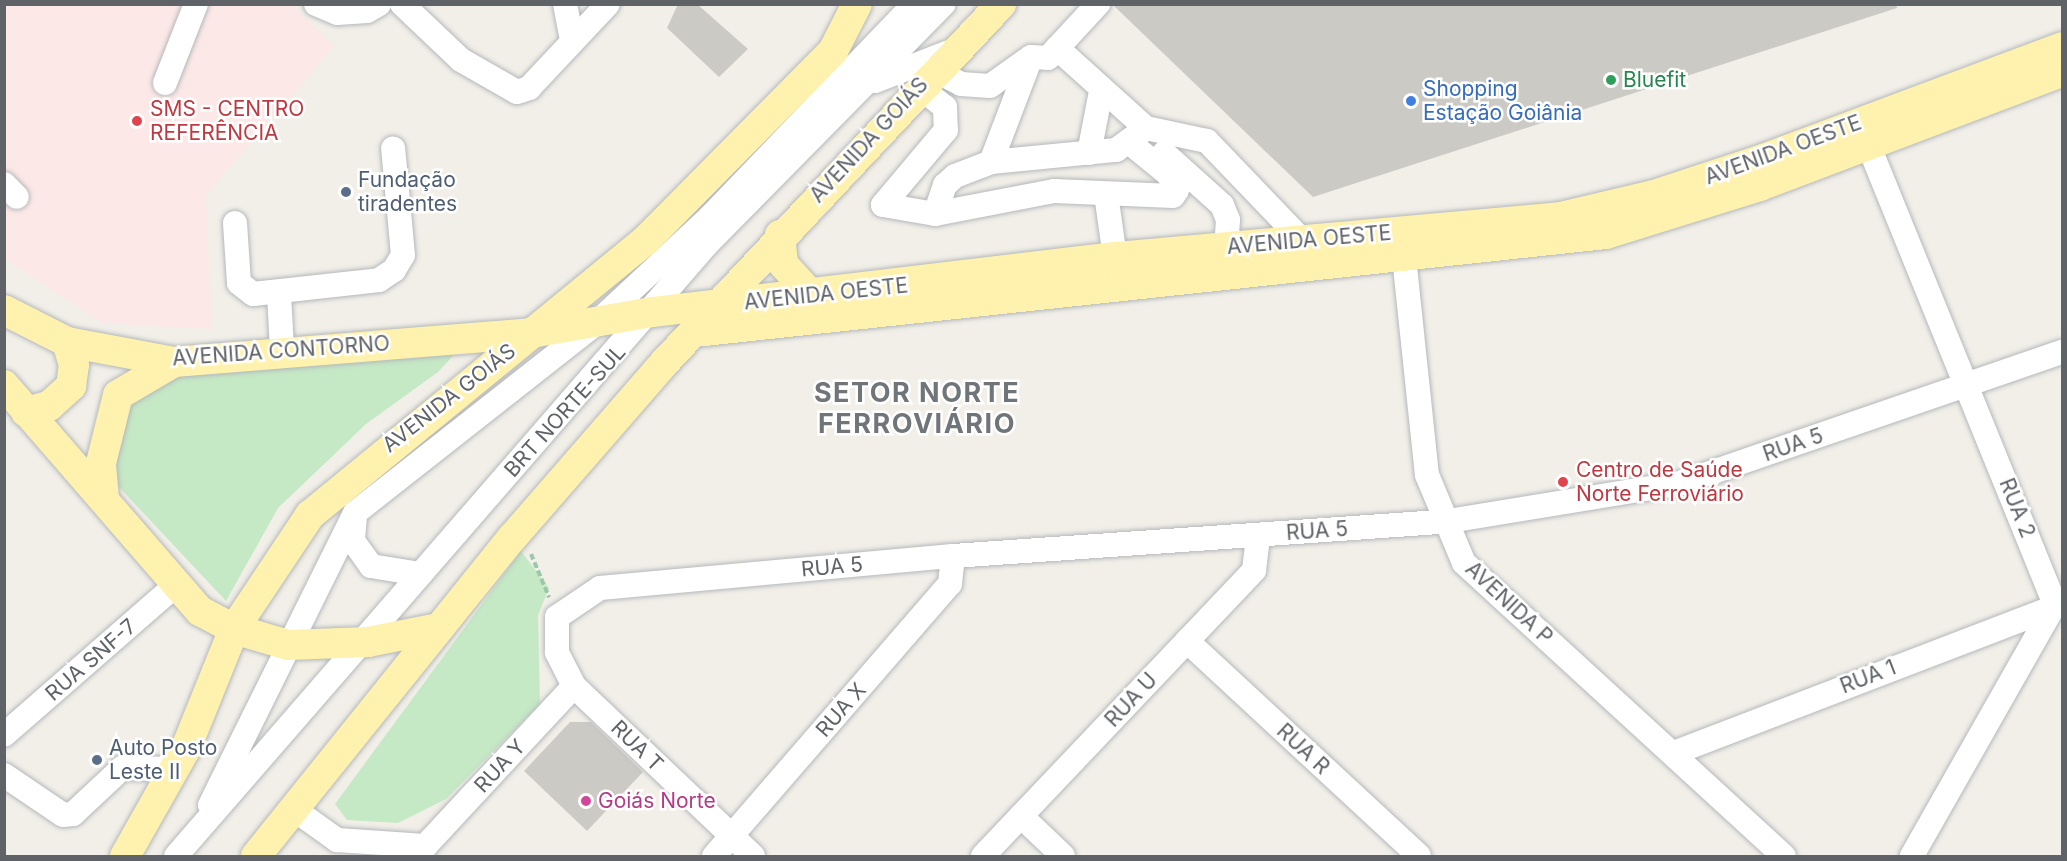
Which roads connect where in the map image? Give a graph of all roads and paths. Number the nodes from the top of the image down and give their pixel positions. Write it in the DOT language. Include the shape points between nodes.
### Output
graph roads {
  1 [pos="196,4"];
  2 [pos="316,4"];
  3 [pos="379,4"];
  4 [pos="402,4"];
  5 [pos="565,4"];
  6 [pos="608,4"];
  7 [pos="898,4"];
  8 [pos="914,4"];
  9 [pos="944,4"];
  10 [pos="1000,4"];
  11 [pos="1098,4"];
  12 [pos="852,9"];
  13 [pos="572,39"];
  14 [pos="875,46"];
  15 [pos="2062,47"];
  16 [pos="956,49"];
  17 [pos="1046,54"];
  18 [pos="2062,72"];
  19 [pos="927,78"];
  20 [pos="165,83"];
  21 [pos="865,86"];
  22 [pos="1100,95"];
  23 [pos="1139,136"];
  24 [pos="1868,144"];
  25 [pos="393,148"];
  26 [pos="1089,153"];
  27 [pos="991,162"];
  28 [pos="1106,194"];
  29 [pos="935,214"];
  30 [pos="235,223"];
  31 [pos="780,235"];
  32 [pos="1303,241"];
  33 [pos="1226,246"];
  34 [pos="1115,257"];
  35 [pos="1404,257"];
  36 [pos="279,294"];
  37 [pos="813,297"];
  38 [pos="723,305"];
  39 [pos="4,310"];
  40 [pos="652,312"];
  41 [pos="594,325"];
  42 [pos="695,332"];
  43 [pos="531,333"];
  44 [pos="67,342"];
  45 [pos="282,350"];
  46 [pos="2062,352"];
  47 [pos="174,362"];
  48 [pos="4,385"];
  49 [pos="1967,385"];
  50 [pos="26,412"];
  51 [pos="104,499"];
  52 [pos="355,513"];
  53 [pos="1443,522"];
  54 [pos="521,528"];
  55 [pos="1258,535"];
  56 [pos="953,556"];
  57 [pos="420,573"];
  58 [pos="177,584"];
  59 [pos="2059,605"];
  60 [pos="557,617"];
  61 [pos="439,628"];
  62 [pos="234,629"];
  63 [pos="1187,641"];
  64 [pos="368,642"];
  65 [pos="288,645"];
  66 [pos="574,686"];
  67 [pos="4,735"];
  68 [pos="1674,753"];
  69 [pos="175,769"];
  70 [pos="4,775"];
  71 [pos="295,810"];
  72 [pos="1021,816"];
  73 [pos="198,830"];
  74 [pos="732,837"];
  75 [pos="421,851"];
  76 [pos="125,856"];
  77 [pos="176,856"];
  78 [pos="256,856"];
  79 [pos="395,856"];
  80 [pos="714,856"];
  81 [pos="753,856"];
  82 [pos="983,856"];
  83 [pos="1063,856"];
  84 [pos="1419,856"];
  85 [pos="1784,856"];
  86 [pos="1912,856"];
  1 -- 20 [label="street"];
  2 -- 3 [label="street" via="337,13 367,11"];
  4 -- 13 [label="street" via="461,60 517,92 529,88"];
  5 -- 13 [label="street"];
  6 -- 13 [label="street"];
  7 -- 14 [label="street"];
  8 -- 14 [label="street"];
  9 -- 21 [label="street, BRT NORTE-SUL"];
  10 -- 16 [label="main road, AVENIDA GOIÁS"];
  11 -- 17 [label="street"];
  12 -- 43 [label="main road, AVENIDA GOIÁS" via="833,51 708,182"];
  14 -- 41 [label="street, BRT NORTE-SUL" via="711,216"];
  15 -- 32 [label="main road, AVENIDA OESTE" via="1763,159 1599,211"];
  16 -- 19 [label="main road, AVENIDA GOIÁS"];
  16 -- 21 [label="street"];
  17 -- 19 [label="street" via="990,86"];
  17 -- 22 [label="street"];
  17 -- 27 [label="street"];
  18 -- 24 [label="main road, AVENIDA OESTE"];
  19 -- 29 [label="street" via="945,107 946,130 883,205"];
  19 -- 31 [label="main road, AVENIDA GOIÁS"];
  21 -- 40 [label="street, BRT NORTE-SUL" via="707,244"];
  22 -- 23 [label="street"];
  22 -- 26 [label="street"];
  23 -- 26 [label="street"];
  23 -- 28 [label="street" via="1177,190 1167,199"];
  23 -- 32 [label="street" via="1207,141"];
  23 -- 33 [label="street" via="1222,205 1228,220"];
  24 -- 35 [label="main road, AVENIDA OESTE" via="1660,220 1606,234"];
  24 -- 49 [label="street, RUA 2"];
  25 -- 36 [label="street" via="403,255 394,270 379,280"];
  26 -- 27 [label="street"];
  27 -- 29 [label="street" via="949,180"];
  28 -- 29 [label="street" via="1054,191"];
  28 -- 34 [label="street"];
  30 -- 36 [label="street" via="239,283 253,294"];
  31 -- 37 [label="main road" via="783,264"];
  31 -- 38 [label="main road, AVENIDA GOIÁS"];
  32 -- 33 [label="main road, AVENIDA OESTE"];
  33 -- 34 [label="main road, AVENIDA OESTE"];
  34 -- 37 [label="main road, AVENIDA OESTE"];
  35 -- 42 [label="main road, AVENIDA OESTE"];
  35 -- 53 [label="street, AVENIDA P" via="1427,475"];
  36 -- 45 [label="street"];
  37 -- 38 [label="main road, AVENIDA OESTE"];
  38 -- 40 [label="main road, AVENIDA OESTE"];
  38 -- 42 [label="main road, AVENIDA GOIÁS"];
  39 -- 44 [label="main road, AVENIDA CONTORNO"];
  40 -- 41 [label="main road, AVENIDA OESTE"];
  40 -- 57 [label="street, BRT NORTE-SUL"];
  41 -- 43 [label="main road, AVENIDA OESTE"];
  41 -- 52 [label="street, BRT NORTE-SUL"];
  42 -- 54 [label="main road, AVENIDA GOIÁS"];
  43 -- 45 [label="main road, AVENIDA CONTORNO"];
  43 -- 62 [label="main road, AVENIDA GOIÁS" via="310,515"];
  44 -- 47 [label="main road, AVENIDA CONTORNO"];
  44 -- 50 [label="main road" via="75,366 71,386 49,406"];
  45 -- 47 [label="main road, AVENIDA CONTORNO"];
  46 -- 49 [label="street, RUA 5"];
  47 -- 51 [label="main road" via="131,382 118,395 101,463"];
  48 -- 50 [label="main road"];
  49 -- 53 [label="street, RUA 5" via="1681,483"];
  49 -- 59 [label="street, RUA 2"];
  50 -- 51 [label="main road"];
  51 -- 58 [label="main road"];
  52 -- 57 [label="street" via="353,541 371,566"];
  52 -- 65 [label="street, BRT NORTE-SUL"];
  53 -- 55 [label="street, RUA 5"];
  53 -- 68 [label="street, AVENIDA P" via="1464,563"];
  54 -- 60 [label="path"];
  54 -- 61 [label="main road, AVENIDA GOIÁS"];
  55 -- 56 [label="street, RUA 5"];
  55 -- 63 [label="street, RUA U" via="1254,570"];
  56 -- 60 [label="street, RUA 5" via="600,588"];
  56 -- 74 [label="street, RUA X" via="950,584"];
  57 -- 64 [label="street, BRT NORTE-SUL"];
  58 -- 62 [label="main road" via="200,611"];
  58 -- 67 [label="street, RUA SNF-7"];
  59 -- 68 [label="street, RUA 1"];
  59 -- 86 [label="street"];
  60 -- 66 [label="street, RUA T" via="557,652"];
  61 -- 64 [label="main road"];
  61 -- 71 [label="main road, AVENIDA GOIÁS"];
  62 -- 65 [label="main road"];
  62 -- 69 [label="main road, AVENIDA GOIÁS"];
  63 -- 72 [label="street, RUA U"];
  63 -- 84 [label="street, RUA R"];
  64 -- 65 [label="main road"];
  64 -- 73 [label="street, BRT NORTE-SUL"];
  65 -- 73 [label="street, BRT NORTE-SUL"];
  66 -- 74 [label="street, RUA T"];
  66 -- 75 [label="street, RUA Y"];
  68 -- 85 [label="street, AVENIDA P"];
  69 -- 70 [label="street" via="122,768 73,814 63,815"];
  69 -- 76 [label="main road, AVENIDA GOIÁS"];
  71 -- 75 [label="street" via="336,840"];
  71 -- 78 [label="main road, AVENIDA GOIÁS"];
  72 -- 82 [label="street, RUA U"];
  72 -- 83 [label="street"];
  73 -- 77 [label="street"];
  74 -- 80 [label="street, RUA X"];
  74 -- 81 [label="street, RUA T"];
  75 -- 79 [label="street, RUA Y"];
}
